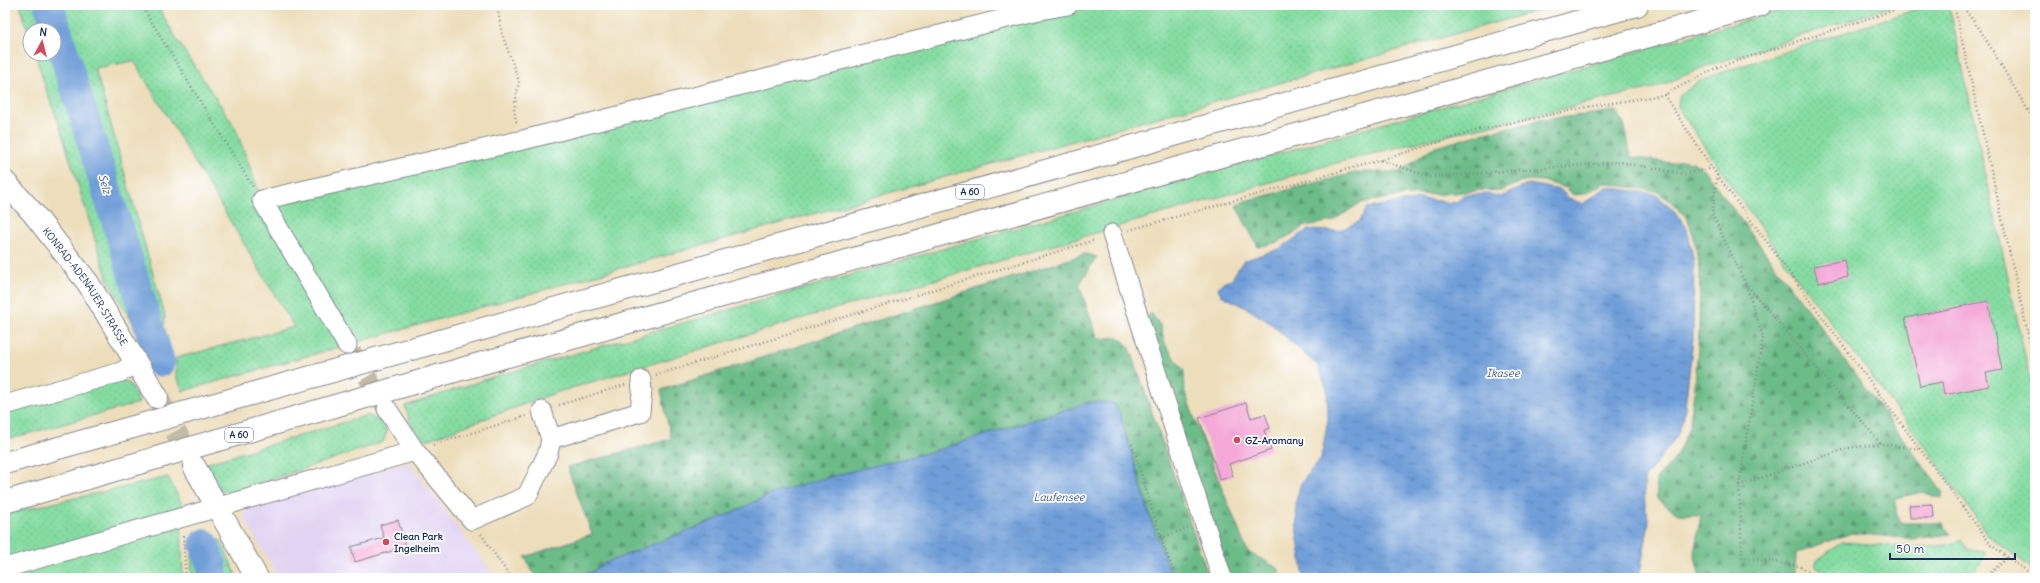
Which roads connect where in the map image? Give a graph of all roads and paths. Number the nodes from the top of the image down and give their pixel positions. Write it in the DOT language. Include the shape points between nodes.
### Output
graph roads {
  1 [pos="141,5"];
  2 [pos="497,5"];
  3 [pos="1068,5"];
  4 [pos="1637,5"];
  5 [pos="1760,5"];
  6 [pos="1910,5"];
  7 [pos="1954,5"];
  8 [pos="1961,5"];
  9 [pos="1664,95"];
  10 [pos="2035,122"];
  11 [pos="523,140"];
  12 [pos="1381,160"];
  13 [pos="1712,168"];
  14 [pos="1717,175"];
  15 [pos="5,184"];
  16 [pos="262,200"];
  17 [pos="1112,234"];
  18 [pos="1745,283"];
  19 [pos="347,345"];
  20 [pos="136,363"];
  21 [pos="2035,365"];
  22 [pos="641,380"];
  23 [pos="157,397"];
  24 [pos="5,405"];
  25 [pos="387,409"];
  26 [pos="542,411"];
  27 [pos="550,439"];
  28 [pos="1132,444"];
  29 [pos="1881,444"];
  30 [pos="1920,450"];
  31 [pos="415,451"];
  32 [pos="5,463"];
  33 [pos="194,466"];
  34 [pos="1739,485"];
  35 [pos="5,502"];
  36 [pos="218,509"];
  37 [pos="184,517"];
  38 [pos="472,520"];
  39 [pos="1188,528"];
  40 [pos="1161,538"];
  41 [pos="2008,558"];
  42 [pos="5,568"];
  43 [pos="2035,577"];
  44 [pos="186,578"];
  45 [pos="257,578"];
  46 [pos="511,578"];
  47 [pos="1176,578"];
  48 [pos="1222,578"];
  49 [pos="1818,578"];
  50 [pos="1985,578"];
  1 -- 16 [label="path"];
  2 -- 11 [label="path" via="502,34 519,81 514,111"];
  3 -- 11 [label="street" via="1035,11"];
  4 -- 32 [label="main road, A 60"];
  5 -- 35 [label="main road, A 60" via="472,366"];
  6 -- 9 [label="path" via="1718,67"];
  7 -- 21 [label="path"];
  8 -- 10 [label="path" via="1978,28"];
  9 -- 12 [label="path" via="1592,106 1478,130"];
  9 -- 13 [label="path"];
  11 -- 16 [label="street"];
  12 -- 13 [label="path" via="1430,177 1620,162 1685,174"];
  12 -- 17 [label="path"];
  13 -- 14 [label="path"];
  14 -- 18 [label="path" via="1712,214"];
  14 -- 30 [label="path"];
  15 -- 20 [label="main road, KONRAD-ADENAUER-STRASSE" via="33,212 88,283"];
  16 -- 19 [label="street"];
  17 -- 22 [label="path"];
  17 -- 48 [label="street"];
  18 -- 29 [label="path"];
  18 -- 34 [label="path" via="1763,337"];
  20 -- 23 [label="main road, KONRAD-ADENAUER-STRASSE"];
  20 -- 24 [label="street" via="121,372"];
  22 -- 26 [label="path"];
  22 -- 27 [label="street" via="640,412"];
  25 -- 31 [label="street"];
  26 -- 27 [label="street"];
  26 -- 31 [label="path"];
  27 -- 38 [label="street" via="548,453 527,496"];
  28 -- 40 [label="path"];
  29 -- 30 [label="path"];
  29 -- 34 [label="path" via="1848,448"];
  30 -- 41 [label="path" via="1991,545"];
  31 -- 36 [label="street"];
  31 -- 38 [label="street"];
  33 -- 36 [label="main road"];
  34 -- 49 [label="path" via="1742,557 1799,566"];
  36 -- 37 [label="street"];
  36 -- 45 [label="main road"];
  37 -- 42 [label="street"];
  37 -- 44 [label="path"];
  38 -- 46 [label="path"];
  39 -- 40 [label="path"];
  40 -- 47 [label="path"];
  41 -- 43 [label="path"];
  41 -- 50 [label="path"];
}
